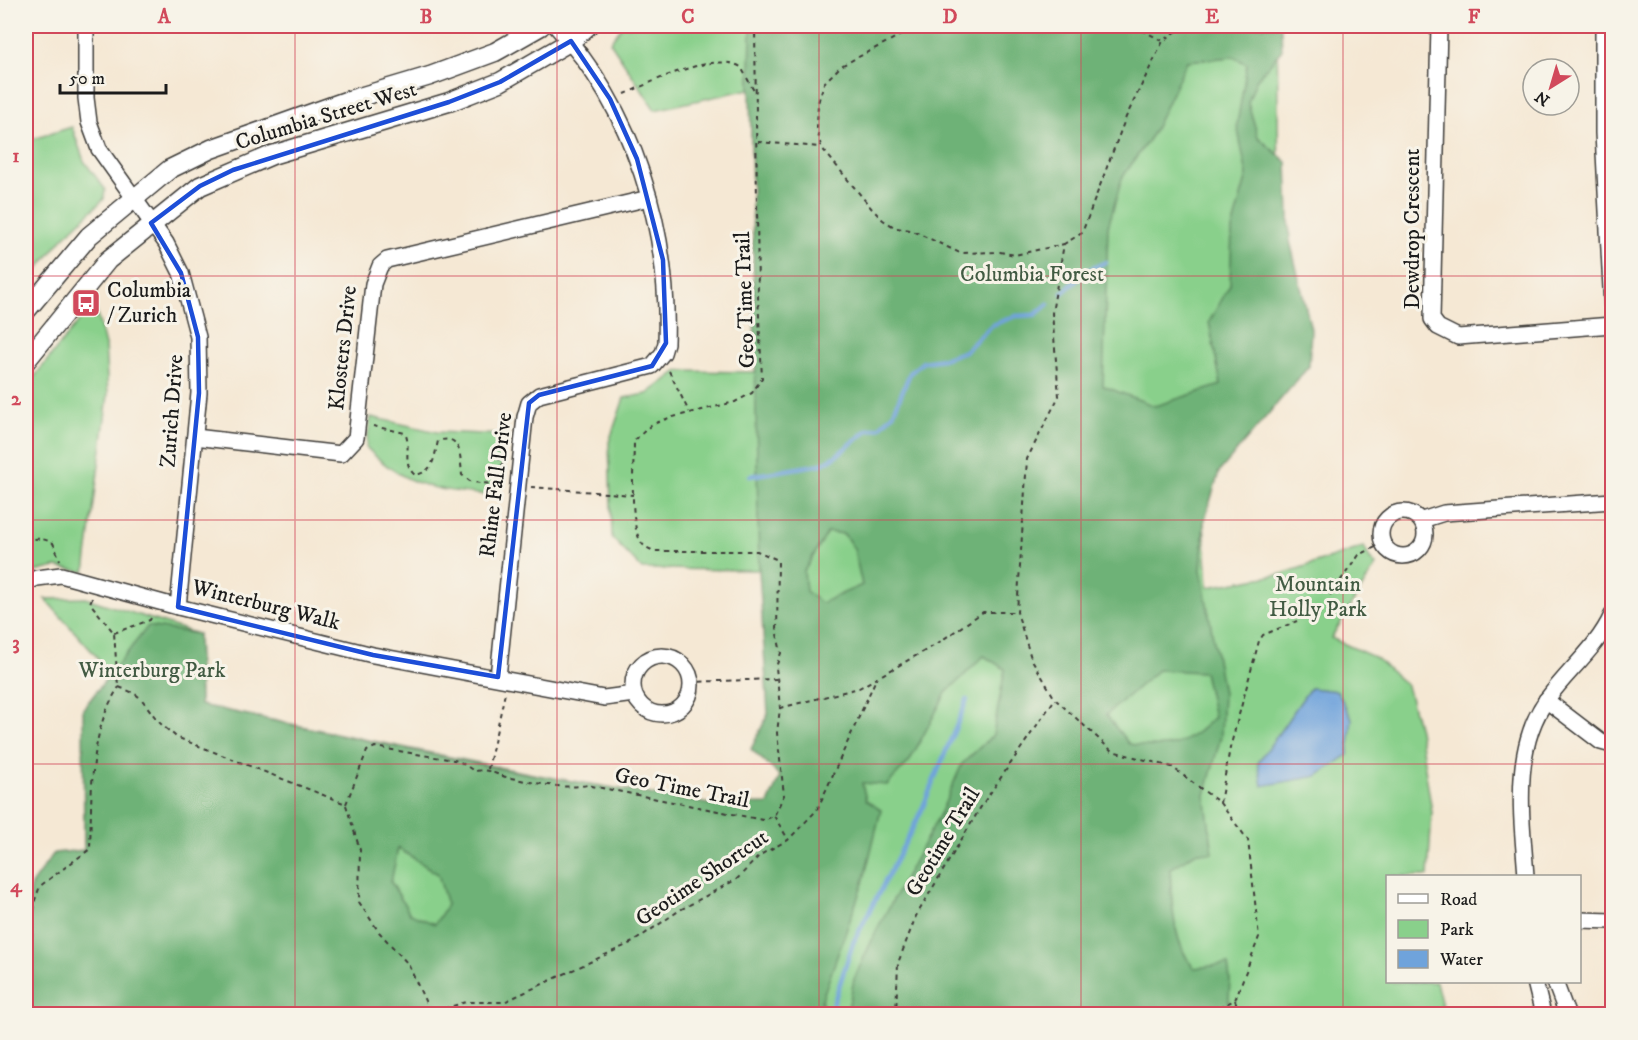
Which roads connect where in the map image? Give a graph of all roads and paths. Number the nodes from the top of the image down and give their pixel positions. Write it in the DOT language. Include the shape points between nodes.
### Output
graph roads {
  1 [pos="86,26"];
  2 [pos="541,26"];
  3 [pos="556,26"];
  4 [pos="588,26"];
  5 [pos="755,26"];
  6 [pos="918,26"];
  7 [pos="1134,26"];
  8 [pos="1184,26"];
  9 [pos="1439,26"];
  10 [pos="1603,26"];
  11 [pos="571,41"];
  12 [pos="1163,41"];
  13 [pos="625,94"];
  14 [pos="755,94"];
  15 [pos="1608,133"];
  16 [pos="757,142"];
  17 [pos="821,147"];
  18 [pos="134,198"];
  19 [pos="649,198"];
  20 [pos="152,223"];
  21 [pos="1064,243"];
  22 [pos="1612,308"];
  23 [pos="26,311"];
  24 [pos="1612,325"];
  25 [pos="26,361"];
  26 [pos="669,371"];
  27 [pos="689,412"];
  28 [pos="358,423"];
  29 [pos="195,437"];
  30 [pos="507,447"];
  31 [pos="505,466"];
  32 [pos="510,486"];
  33 [pos="526,487"];
  34 [pos="633,495"];
  35 [pos="1612,501"];
  36 [pos="1422,520"];
  37 [pos="26,542"];
  38 [pos="1382,544"];
  39 [pos="61,575"];
  40 [pos="26,583"];
  41 [pos="95,584"];
  42 [pos="1330,595"];
  43 [pos="157,601"];
  44 [pos="178,607"];
  45 [pos="1017,612"];
  46 [pos="1612,615"];
  47 [pos="1297,621"];
  48 [pos="114,633"];
  49 [pos="498,678"];
  50 [pos="776,679"];
  51 [pos="876,679"];
  52 [pos="691,682"];
  53 [pos="119,687"];
  54 [pos="634,694"];
  55 [pos="1055,699"];
  56 [pos="1546,700"];
  57 [pos="780,708"];
  58 [pos="1612,745"];
  59 [pos="488,769"];
  60 [pos="1220,803"];
  61 [pos="346,804"];
  62 [pos="774,816"];
  63 [pos="788,840"];
  64 [pos="1526,875"];
  65 [pos="1581,920"];
  66 [pos="1612,921"];
  67 [pos="1535,983"];
  68 [pos="1557,983"];
  69 [pos="1235,999"];
  70 [pos="26,1009"];
  71 [pos="430,1014"];
  72 [pos="896,1014"];
  73 [pos="1203,1014"];
  74 [pos="1240,1014"];
  75 [pos="1543,1014"];
  76 [pos="1567,1014"];
  1 -- 18 [label="street, Zurich Drive" via="89,122 99,149"];
  2 -- 18 [label="main road, Columbia Street West" via="495,52 211,149 170,169"];
  3 -- 11 [label="street, Rhine Fall Drive"];
  4 -- 11 [label="main road, Columbia Street West"];
  5 -- 14 [label="path, Geo Time Trail"];
  6 -- 17 [label="path" via="841,66 824,83 818,103"];
  7 -- 12 [label="path"];
  8 -- 12 [label="path"];
  9 -- 24 [label="street, Dewdrop Crescent" via="1432,319 1458,337"];
  10 -- 15 [label="street"];
  11 -- 19 [label="street, Rhine Fall Drive" via="610,99"];
  11 -- 20 [label="main road, Columbia Street West" via="500,82 460,98 272,154 233,170 200,186"];
  12 -- 21 [label="path" via="1126,117 1082,233"];
  13 -- 14 [label="path" via="684,70 716,62 741,67"];
  14 -- 16 [label="path, Geo Time Trail"];
  15 -- 22 [label="street"];
  16 -- 17 [label="path"];
  16 -- 27 [label="path, Geo Time Trail" via="762,378 752,393 735,402"];
  17 -- 21 [label="path" via="872,209 896,228 911,230 960,254 1015,255"];
  18 -- 20 [label="street, Zurich Drive"];
  18 -- 23 [label="main road, Columbia Street West" via="89,236"];
  19 -- 28 [label="street, Klosters Drive" via="387,260 380,266 373,284"];
  19 -- 49 [label="street, Rhine Fall Drive" via="663,260 665,347 652,366 539,394 529,403"];
  20 -- 25 [label="main road, Columbia Street West" via="108,260"];
  20 -- 29 [label="street, Zurich Drive" via="181,273 198,337 200,393"];
  21 -- 45 [label="path" via="1052,313 1059,396 1027,459"];
  26 -- 27 [label="path"];
  27 -- 34 [label="path, Geo Time Trail" via="651,425 634,441"];
  28 -- 29 [label="street, Klosters Drive" via="352,445 334,455"];
  28 -- 32 [label="path" via="405,433 409,470 415,475 431,469 438,441 447,438 459,447 462,475 471,482"];
  29 -- 44 [label="street, Zurich Drive"];
  30 -- 31 [label="path" via="500,450 499,462"];
  33 -- 34 [label="path"];
  34 -- 50 [label="path, Geo Time Trail" via="638,538 645,547 654,551 757,551 778,560 777,634 782,653"];
  35 -- 36 [label="street" via="1444,513"];
  36 -- 38 [label="street" via="1405,512 1392,515 1380,528"];
  36 -- 38 [label="street" via="1426,536 1413,553 1399,555"];
  37 -- 39 [label="path" via="44,539 52,543 58,551"];
  38 -- 42 [label="path" via="1359,555"];
  39 -- 40 [label="street, Winterburg Walk"];
  39 -- 41 [label="street, Winterburg Walk"];
  41 -- 43 [label="street, Winterburg Walk"];
  41 -- 48 [label="path" via="90,603"];
  43 -- 44 [label="street, Winterburg Walk"];
  43 -- 48 [label="path" via="150,620"];
  44 -- 49 [label="street, Winterburg Walk" via="373,655"];
  45 -- 51 [label="path" via="983,612"];
  45 -- 55 [label="path" via="1031,658"];
  46 -- 56 [label="street" via="1589,652"];
  47 -- 60 [label="path" via="1258,641"];
  48 -- 53 [label="path"];
  49 -- 54 [label="street, Winterburg Walk" via="604,698"];
  49 -- 59 [label="path" via="506,696"];
  50 -- 52 [label="path"];
  50 -- 57 [label="path, Geo Time Trail"];
  51 -- 57 [label="path" via="859,688"];
  51 -- 63 [label="path, Geotime Shortcut" via="817,810"];
  52 -- 54 [label="street" via="688,699 676,711 666,714 648,710"];
  52 -- 54 [label="street" via="681,663 657,656 635,672"];
  53 -- 61 [label="path" via="136,694 177,737"];
  53 -- 70 [label="path" via="110,699 94,758 90,849 40,886 35,900"];
  55 -- 60 [label="path" via="1112,752 1172,767"];
  55 -- 72 [label="path, Geotime Trail" via="982,805 916,916 898,963"];
  56 -- 58 [label="street" via="1601,742"];
  56 -- 64 [label="street" via="1531,727 1524,753"];
  57 -- 62 [label="path, Geo Time Trail" via="777,733 784,795"];
  59 -- 61 [label="path, Geo Time Trail" via="474,771 459,761 375,747 367,751"];
  59 -- 62 [label="path, Geo Time Trail" via="505,777 575,788 587,785 763,820"];
  60 -- 69 [label="path" via="1248,840 1259,937"];
  61 -- 71 [label="path" via="360,850 359,902 408,964"];
  62 -- 63 [label="path"];
  63 -- 71 [label="path, Geotime Shortcut" via="760,855 737,879 633,942 504,1002 466,1002"];
  65 -- 66 [label="street"];
  67 -- 75 [label="street"];
  68 -- 76 [label="street"];
  69 -- 73 [label="path"];
  69 -- 74 [label="path"];
}
